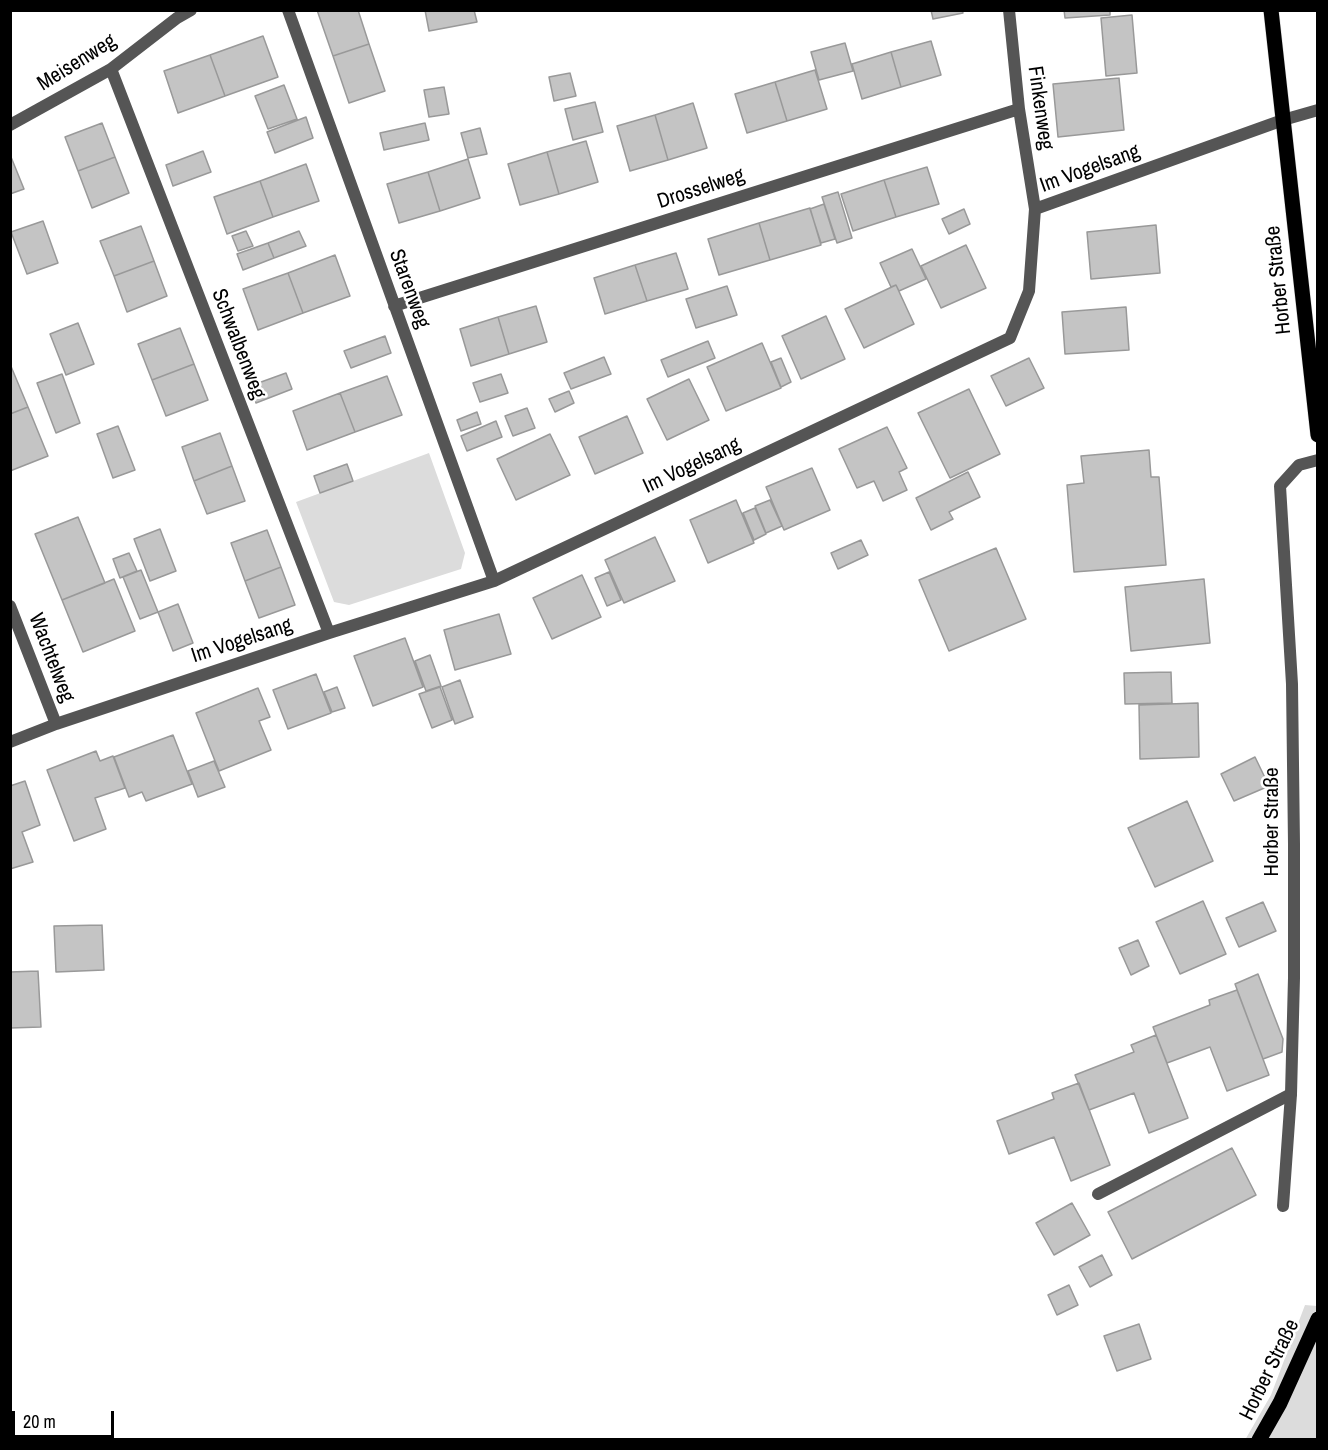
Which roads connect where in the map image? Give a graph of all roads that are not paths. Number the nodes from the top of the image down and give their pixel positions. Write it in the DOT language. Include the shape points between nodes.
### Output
graph roads {
  1 [pos="191,10"];
  2 [pos="288,10"];
  3 [pos="1009,10"];
  4 [pos="1271,10"];
  5 [pos="176,14"];
  6 [pos="111,69"];
  7 [pos="1018,109"];
  8 [pos="1317,110"];
  9 [pos="1283,120"];
  10 [pos="10,125"];
  11 [pos="1035,209"];
  12 [pos="394,306"];
  13 [pos="1317,435"];
  14 [pos="1317,460"];
  15 [pos="494,581"];
  16 [pos="10,606"];
  17 [pos="329,633"];
  18 [pos="56,724"];
  19 [pos="10,742"];
  20 [pos="1291,1094"];
  21 [pos="1098,1194"];
  22 [pos="1283,1206"];
  23 [pos="1317,1319"];
  24 [pos="1259,1440"];
  1 -- 5 [label="street, Meisenweg"];
  2 -- 12 [label="street, Starenweg"];
  3 -- 7 [label="street, Finkenweg"];
  4 -- 9 [label="main road, Horber Straße"];
  5 -- 6 [label="street, Meisenweg"];
  6 -- 10 [label="street, Meisenweg"];
  6 -- 17 [label="street, Schwalbenweg"];
  7 -- 11 [label="street, Finkenweg"];
  7 -- 12 [label="street, Drosselweg"];
  8 -- 9 [label="street"];
  9 -- 11 [label="street, Im Vogelsang"];
  9 -- 13 [label="main road, Horber Straße"];
  11 -- 15 [label="street, Im Vogelsang" via="1029,291 1010,338"];
  12 -- 15 [label="street, Starenweg"];
  14 -- 20 [label="street, Horber Straße" via="1299,465 1280,486 1292,684"];
  15 -- 17 [label="street, Im Vogelsang"];
  16 -- 18 [label="street, Wachtelweg"];
  17 -- 18 [label="street, Im Vogelsang"];
  18 -- 19 [label="street, Im Vogelsang"];
  20 -- 21 [label="street"];
  20 -- 22 [label="street, Horber Straße"];
  23 -- 24 [label="main road, Horber Straße"];
}
